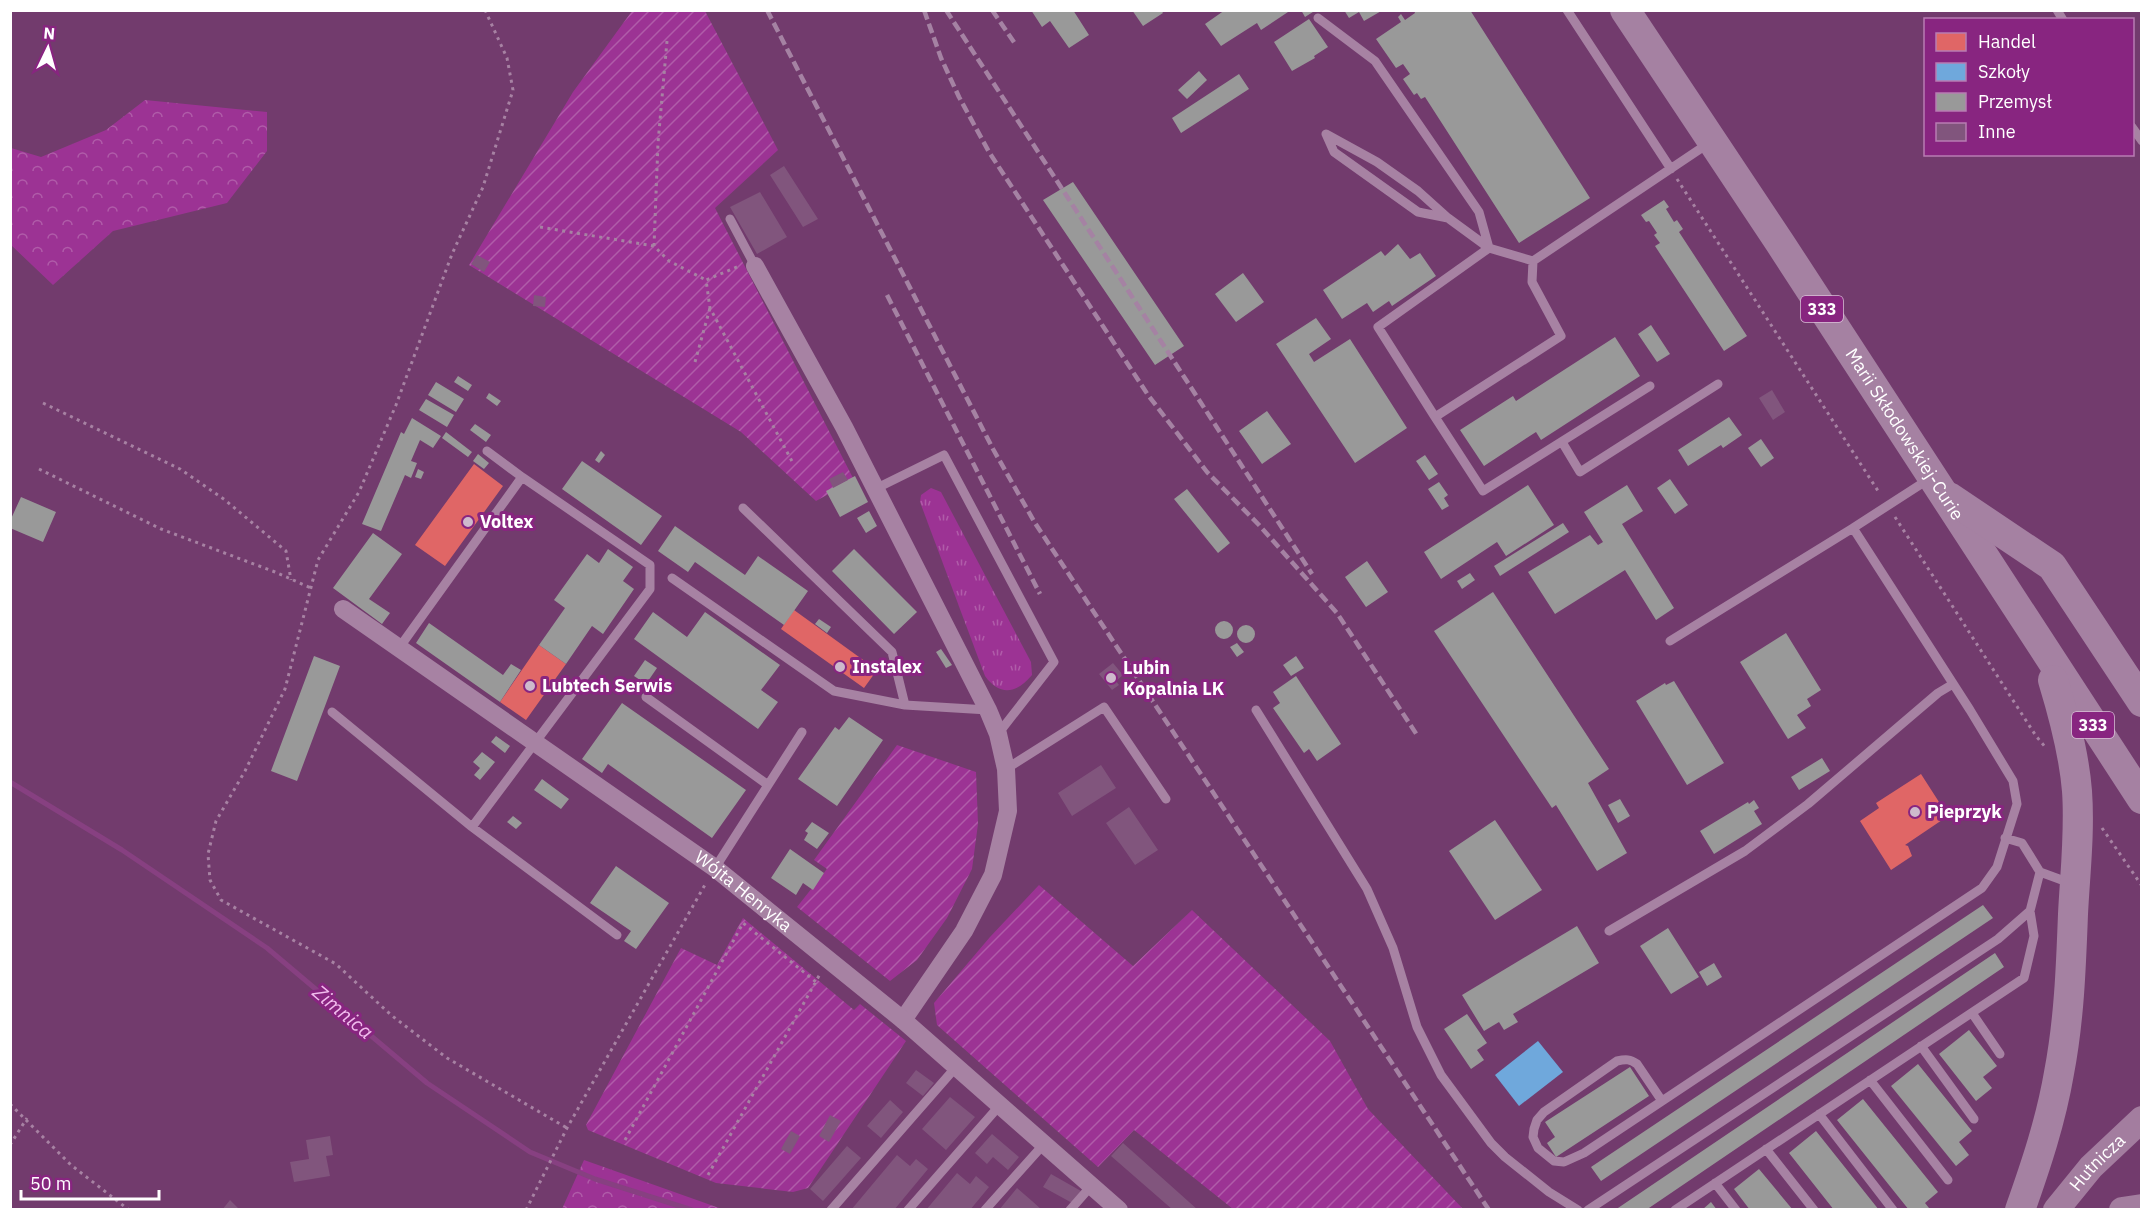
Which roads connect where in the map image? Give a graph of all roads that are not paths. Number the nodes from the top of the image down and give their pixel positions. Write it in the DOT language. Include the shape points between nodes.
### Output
graph roads {
  1 [pos="1567,10"];
  2 [pos="1625,10"];
  3 [pos="1318,18"];
  4 [pos="1711,141"];
  5 [pos="1671,169"];
  6 [pos="1448,218"];
  7 [pos="730,219"];
  8 [pos="1489,248"];
  9 [pos="1533,261"];
  10 [pos="754,263"];
  11 [pos="1718,384"];
  12 [pos="1650,386"];
  13 [pos="1435,417"];
  14 [pos="1562,442"];
  15 [pos="487,451"];
  16 [pos="522,477"];
  17 [pos="1935,484"];
  18 [pos="875,489"];
  19 [pos="743,508"];
  20 [pos="1853,528"];
  21 [pos="672,578"];
  22 [pos="343,609"];
  23 [pos="1670,641"];
  24 [pos="399,648"];
  25 [pos="2044,651"];
  26 [pos="1953,684"];
  27 [pos="646,697"];
  28 [pos="2142,702"];
  29 [pos="905,705"];
  30 [pos="988,710"];
  31 [pos="1256,710"];
  32 [pos="332,712"];
  33 [pos="802,732"];
  34 [pos="998,734"];
  35 [pos="536,743"];
  36 [pos="1006,769"];
  37 [pos="768,785"];
  38 [pos="1166,799"];
  39 [pos="2142,799"];
  40 [pos="472,827"];
  41 [pos="2005,838"];
  42 [pos="715,868"];
  43 [pos="2040,872"];
  44 [pos="2075,884"];
  45 [pos="2030,911"];
  46 [pos="1609,931"];
  47 [pos="617,935"];
  48 [pos="1971,1013"];
  49 [pos="903,1020"];
  50 [pos="1921,1046"];
  51 [pos="2000,1054"];
  52 [pos="956,1067"];
  53 [pos="1870,1080"];
  54 [pos="1662,1101"];
  55 [pos="1000,1105"];
  56 [pos="1819,1114"];
  57 [pos="1974,1119"];
  58 [pos="2142,1119"];
  59 [pos="1044,1144"];
  60 [pos="1766,1149"];
  61 [pos="1948,1180"];
  62 [pos="1715,1183"];
  63 [pos="1092,1185"];
  64 [pos="2142,1207"];
  65 [pos="831,1209"];
  66 [pos="908,1209"];
  67 [pos="985,1209"];
  68 [pos="1070,1209"];
  69 [pos="1119,1209"];
  70 [pos="1578,1209"];
  71 [pos="1588,1209"];
  72 [pos="1676,1209"];
  73 [pos="1736,1209"];
  74 [pos="1814,1209"];
  75 [pos="1893,1209"];
  76 [pos="2020,1209"];
  77 [pos="2055,1209"];
  78 [pos="2122,1209"];
  1 -- 5 [label="lane"];
  2 -- 4 [label="main road, Marii Skłodowskiej-Curie / 333"];
  3 -- 8 [label="lane" via="1375,61 1479,212"];
  4 -- 5 [label="lane"];
  4 -- 17 [label="main road, Marii Skłodowskiej-Curie / 333"];
  5 -- 9 [label="lane"];
  6 -- 6 [label="lane" via="1418,212 1334,152 1326,134 1418,190"];
  6 -- 8 [label="lane"];
  7 -- 10 [label="lane"];
  8 -- 9 [label="lane"];
  8 -- 13 [label="lane" via="1378,327"];
  9 -- 13 [label="lane" via="1532,282 1561,336"];
  10 -- 18 [label="street"];
  11 -- 14 [label="lane" via="1580,472"];
  12 -- 14 [label="lane"];
  13 -- 14 [label="lane" via="1483,491"];
  15 -- 16 [label="lane"];
  16 -- 24 [label="lane"];
  16 -- 35 [label="lane" via="650,565 650,588"];
  17 -- 20 [label="lane"];
  17 -- 25 [label="main road, Marii Skłodowskiej-Curie / 333"];
  17 -- 28 [label="main road" via="2052,566"];
  18 -- 30 [label="street"];
  18 -- 34 [label="lane" via="944,455 1054,662"];
  19 -- 29 [label="lane" via="892,652"];
  20 -- 23 [label="lane"];
  20 -- 26 [label="lane"];
  21 -- 29 [label="lane" via="834,691"];
  22 -- 24 [label="street, Wójta Henryka"];
  24 -- 35 [label="street, Wójta Henryka"];
  25 -- 39 [label="main road, Marii Skłodowskiej-Curie / 333"];
  25 -- 44 [label="main road" via="2066,727 2076,785"];
  26 -- 41 [label="lane" via="2013,781 2017,804"];
  26 -- 46 [label="lane" via="1745,851"];
  27 -- 37 [label="lane"];
  29 -- 30 [label="lane"];
  30 -- 34 [label="street"];
  31 -- 70 [label="lane" via="1367,889 1393,948 1417,1027 1442,1075 1498,1150 1522,1172"];
  32 -- 40 [label="lane"];
  33 -- 37 [label="lane"];
  34 -- 36 [label="street"];
  35 -- 40 [label="lane"];
  35 -- 42 [label="street, Wójta Henryka"];
  36 -- 38 [label="lane" via="1104,707"];
  36 -- 49 [label="street" via="1008,811 993,875 964,931"];
  37 -- 42 [label="lane"];
  40 -- 47 [label="lane"];
  41 -- 43 [label="lane" via="2022,843"];
  41 -- 54 [label="lane" via="1997,867 1982,888"];
  42 -- 49 [label="street, Wójta Henryka"];
  43 -- 44 [label="lane"];
  43 -- 45 [label="lane"];
  44 -- 76 [label="main road" via="2069,996 2059,1072"];
  45 -- 48 [label="lane" via="2034,936 2024,978"];
  45 -- 71 [label="lane" via="1989,946"];
  48 -- 50 [label="lane"];
  48 -- 51 [label="lane"];
  49 -- 52 [label="street, Wójta Henryka"];
  50 -- 53 [label="lane"];
  50 -- 57 [label="lane"];
  52 -- 55 [label="street, Wójta Henryka"];
  52 -- 65 [label="lane"];
  53 -- 56 [label="lane"];
  53 -- 61 [label="lane"];
  54 -- 54 [label="lane" via="1564,1162 1546,1157 1533,1137 1537,1120 1544,1112 1617,1061 1632,1060 1637,1064"];
  55 -- 59 [label="street, Wójta Henryka"];
  55 -- 66 [label="lane"];
  56 -- 60 [label="lane"];
  56 -- 75 [label="lane"];
  58 -- 77 [label="main road, Hutnicza" via="2091,1167"];
  59 -- 63 [label="street, Wójta Henryka"];
  59 -- 67 [label="lane"];
  60 -- 62 [label="lane"];
  60 -- 74 [label="lane"];
  62 -- 72 [label="lane"];
  62 -- 73 [label="lane"];
  63 -- 68 [label="lane"];
  63 -- 69 [label="street, Wójta Henryka"];
  64 -- 78 [label="main road"];
}
